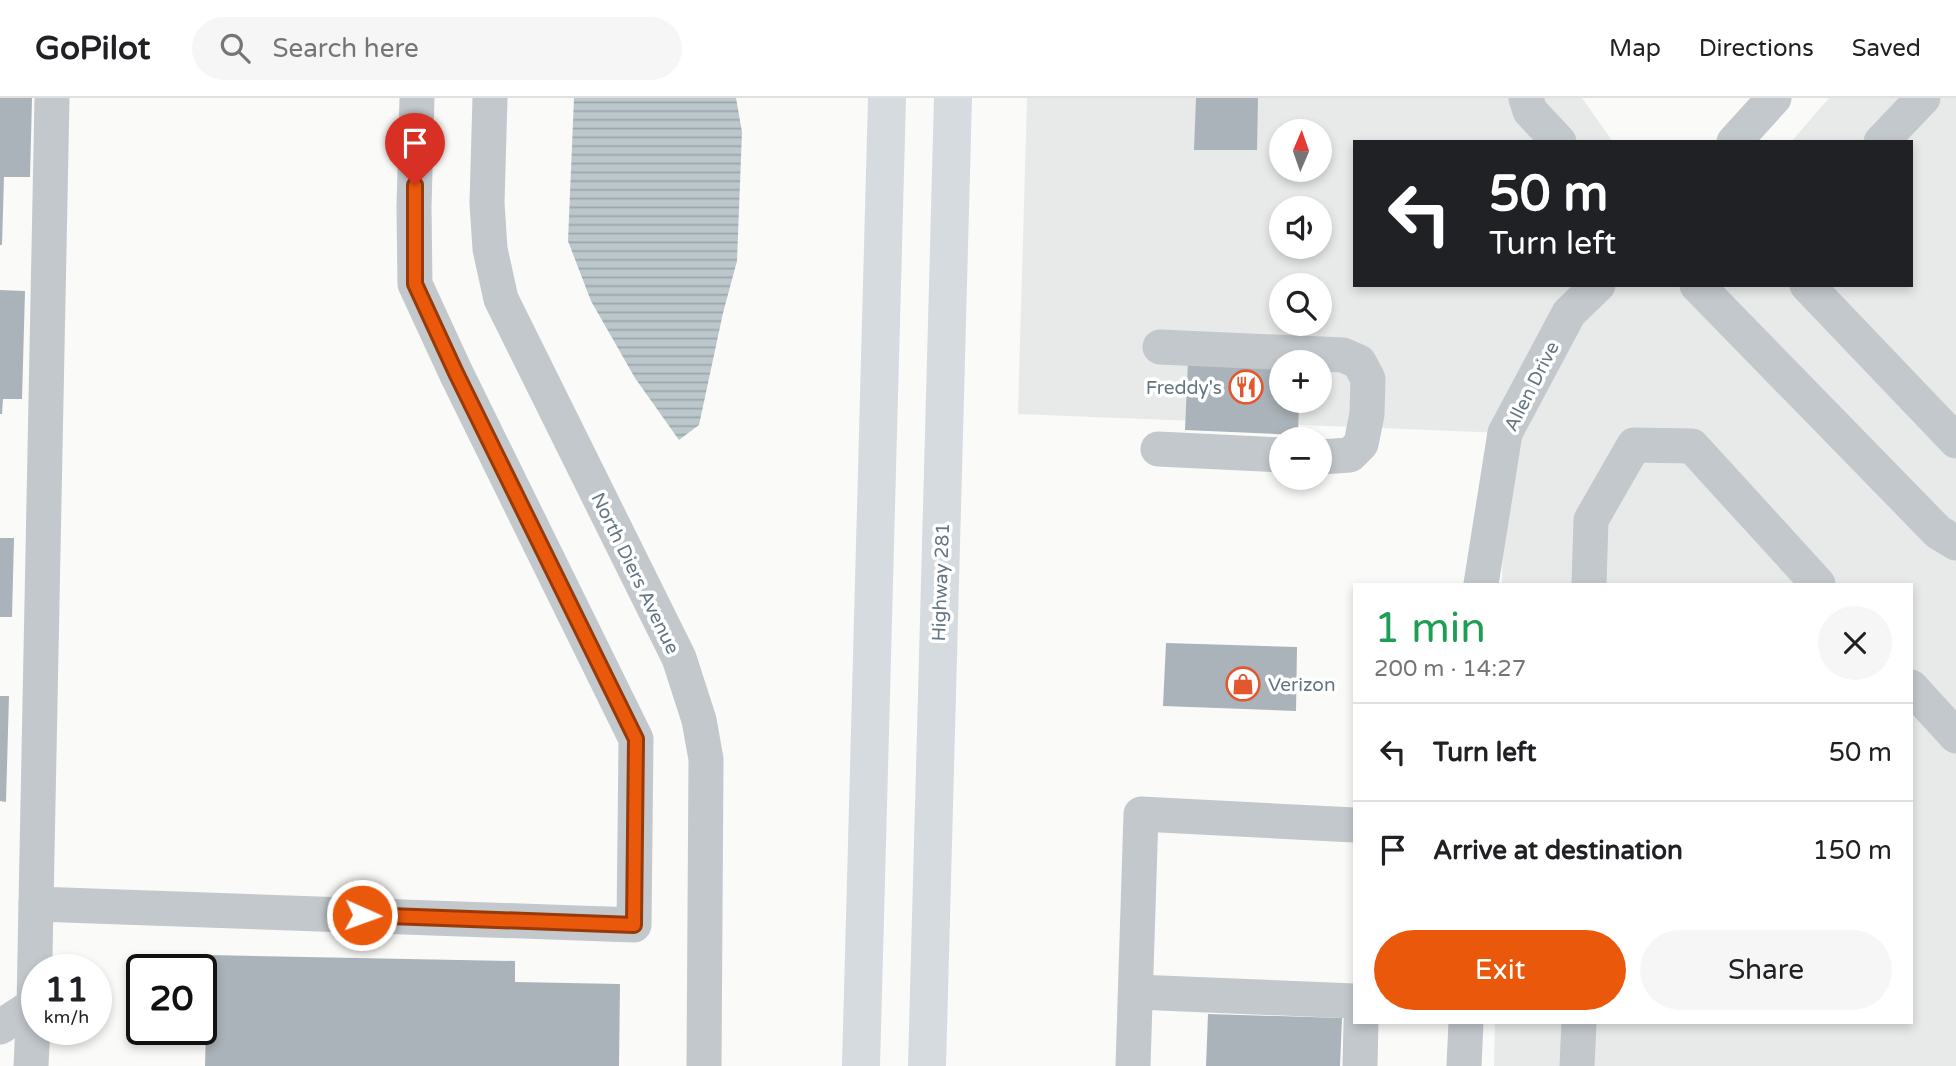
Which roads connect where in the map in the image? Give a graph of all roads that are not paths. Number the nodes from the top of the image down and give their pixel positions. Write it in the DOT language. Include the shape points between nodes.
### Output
graph roads {
  1 [pos="52,98"];
  2 [pos="417,98"];
  3 [pos="490,98"];
  4 [pos="887,98"];
  5 [pos="953,98"];
  6 [pos="1526,98"];
  7 [pos="1774,98"];
  8 [pos="1923,98"];
  9 [pos="1557,140"];
  10 [pos="1736,140"];
  11 [pos="1883,140"];
  12 [pos="1596,287"];
  13 [pos="1700,287"];
  14 [pos="1809,287"];
  15 [pos="1160,347"];
  16 [pos="1956,441"];
  17 [pos="1158,449"];
  18 [pos="1269,454"];
  19 [pos="1332,456"];
  20 [pos="1956,543"];
  21 [pos="1481,583"];
  22 [pos="1589,583"];
  23 [pos="1817,583"];
  24 [pos="1913,689"];
  25 [pos="1956,736"];
  26 [pos="1353,825"];
  27 [pos="36,904"];
  28 [pos="35,954"];
  29 [pos="1136,992"];
  30 [pos="1353,1000"];
  31 [pos="21,1013"];
  32 [pos="1361,1024"];
  33 [pos="1466,1024"];
  34 [pos="1578,1024"];
  35 [pos="0,1027"];
  36 [pos="32,1045"];
  37 [pos="31,1066"];
  38 [pos="704,1066"];
  39 [pos="861,1066"];
  40 [pos="927,1066"];
  41 [pos="1133,1066"];
  42 [pos="1360,1066"];
  43 [pos="1464,1066"];
  44 [pos="1577,1066"];
  1 -- 27 [label="street"];
  2 -- 27 [label="street" via="415,284 636,739 634,925"];
  3 -- 38 [label="street, North Diers Avenue" via="487,203 490,249 501,299 679,658 699,720 706,759"];
  4 -- 39 [label="highway"];
  5 -- 40 [label="highway, Highway 281"];
  6 -- 9 [label="street" via="1530,111"];
  7 -- 10 [label="street"];
  8 -- 11 [label="street"];
  12 -- 21 [label="street, Allen Drive" via="1569,313 1505,433"];
  13 -- 20 [label="street" via="1938,532"];
  14 -- 16 [label="street"];
  15 -- 19 [label="street" via="1343,355 1359,362 1368,379 1361,444 1350,455"];
  17 -- 18 [label="street"];
  22 -- 23 [label="street" via="1591,520 1634,445 1692,446"];
  24 -- 25 [label="street"];
  26 -- 29 [label="street" via="1141,814"];
  27 -- 28 [label="street"];
  29 -- 30 [label="street"];
  29 -- 41 [label="street"];
  31 -- 35 [label="street"];
  32 -- 42 [label="street"];
  33 -- 43 [label="street"];
  34 -- 44 [label="street"];
  36 -- 37 [label="street"];
}
